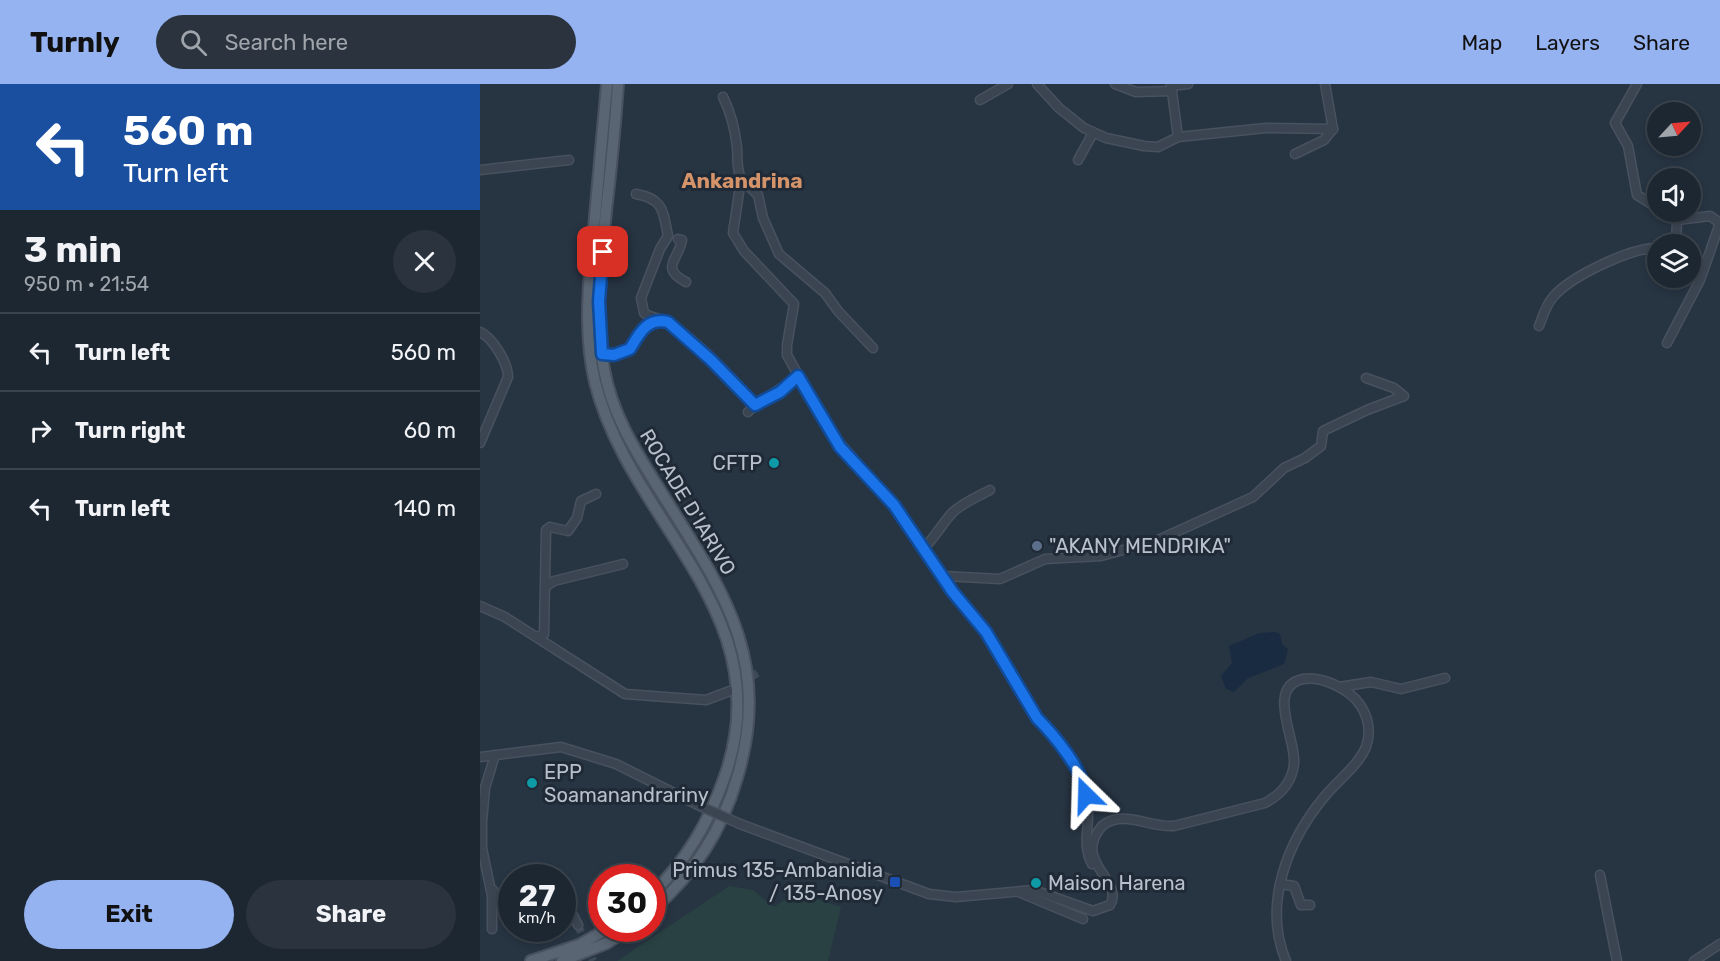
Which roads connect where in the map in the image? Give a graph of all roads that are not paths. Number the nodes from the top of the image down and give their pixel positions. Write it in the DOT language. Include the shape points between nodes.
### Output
graph roads {
  1 [pos="607,84"];
  2 [pos="618,84"];
  3 [pos="1037,84"];
  4 [pos="1115,84"];
  5 [pos="1188,84"];
  6 [pos="1325,84"];
  7 [pos="1637,84"];
  8 [pos="1002,86"];
  9 [pos="1171,87"];
  10 [pos="723,97"];
  11 [pos="980,100"];
  12 [pos="1333,129"];
  13 [pos="1093,133"];
  14 [pos="1178,137"];
  15 [pos="1295,154"];
  16 [pos="569,160"];
  17 [pos="1078,160"];
  18 [pos="480,170"];
  19 [pos="741,180"];
  20 [pos="636,194"];
  21 [pos="1647,201"];
  22 [pos="1701,217"];
  23 [pos="1720,223"];
  24 [pos="678,239"];
  25 [pos="1647,248"];
  26 [pos="686,282"];
  27 [pos="663,321"];
  28 [pos="1539,326"];
  29 [pos="480,333"];
  30 [pos="1667,343"];
  31 [pos="873,348"];
  32 [pos="602,354"];
  33 [pos="798,376"];
  34 [pos="1366,378"];
  35 [pos="755,405"];
  36 [pos="748,412"];
  37 [pos="480,443"];
  38 [pos="990,490"];
  39 [pos="596,494"];
  40 [pos="924,548"];
  41 [pos="623,564"];
  42 [pos="943,576"];
  43 [pos="546,586"];
  44 [pos="480,606"];
  45 [pos="537,637"];
  46 [pos="1445,678"];
  47 [pos="1339,687"];
  48 [pos="730,691"];
  49 [pos="495,755"];
  50 [pos="480,757"];
  51 [pos="1095,865"];
  52 [pos="1600,874"];
  53 [pos="666,878"];
  54 [pos="490,884"];
  55 [pos="1280,884"];
  56 [pos="1016,890"];
  57 [pos="666,895"];
  58 [pos="498,897"];
  59 [pos="1310,905"];
  60 [pos="1083,919"];
  61 [pos="576,921"];
  62 [pos="578,925"];
  63 [pos="492,929"];
  64 [pos="588,940"];
  65 [pos="610,942"];
  66 [pos="1720,944"];
  67 [pos="531,961"];
  68 [pos="562,961"];
  69 [pos="1286,961"];
  70 [pos="1617,961"];
  71 [pos="1694,961"];
  1 -- 53 [label="main road, ROCADE D'IARIVO" via="588,316 595,382 627,459 723,627 738,679 734,749 720,793 695,844"];
  2 -- 32 [label="main road, ROCADE D'IARIVO" via="599,301"];
  3 -- 13 [label="street" via="1072,120"];
  4 -- 9 [label="street" via="1136,92"];
  5 -- 9 [label="street"];
  6 -- 12 [label="street"];
  7 -- 21 [label="street" via="1615,123 1628,146 1637,195"];
  8 -- 11 [label="street"];
  9 -- 14 [label="street"];
  10 -- 19 [label="street" via="732,116"];
  12 -- 14 [label="street" via="1266,128"];
  12 -- 15 [label="street" via="1323,141"];
  13 -- 14 [label="street" via="1152,147"];
  13 -- 17 [label="street"];
  16 -- 18 [label="street"];
  19 -- 31 [label="street" via="758,195 763,218 779,254 825,293"];
  19 -- 33 [label="street" via="733,233 744,251 794,304 787,345"];
  20 -- 27 [label="street" via="654,198 663,210 668,236 642,298 644,313"];
  22 -- 23 [label="street" via="1710,216"];
  23 -- 30 [label="street" via="1700,280"];
  24 -- 26 [label="street" via="682,244 672,261 672,270"];
  25 -- 28 [label="street" via="1606,261 1567,285 1553,297"];
  27 -- 32 [label="street" via="650,323 641,330 630,349 614,355"];
  27 -- 35 [label="street" via="711,360"];
  29 -- 37 [label="street" via="493,344 508,377"];
  32 -- 57 [label="main road, ROCADE D'IARIVO" via="610,395 622,423 728,608 741,642 750,684 748,731 728,804 701,856"];
  33 -- 35 [label="street" via="780,392"];
  33 -- 40 [label="street" via="840,447 894,505"];
  34 -- 42 [label="street" via="1404,396 1323,431 1321,446 1284,468 1253,497 1234,506 1156,541 1114,553 1045,559 1000,579"];
  35 -- 36 [label="street"];
  38 -- 40 [label="street" via="951,514"];
  39 -- 43 [label="street" via="581,501 577,518 568,531 550,527 546,530"];
  40 -- 42 [label="street"];
  41 -- 43 [label="street"];
  42 -- 51 [label="street" via="986,632 1037,718 1078,772 1087,802 1085,847"];
  43 -- 45 [label="street" via="544,634"];
  44 -- 45 [label="street"];
  45 -- 48 [label="street" via="625,694 706,700"];
  46 -- 47 [label="street" via="1401,689 1371,682"];
  47 -- 51 [label="street" via="1307,678 1294,682 1286,693 1286,720 1294,761 1291,777 1276,797 1174,826 1154,826 1129,819 1106,822 1094,840"];
  47 -- 55 [label="street" via="1354,697 1365,712 1368,741 1361,756 1304,824 1286,859"];
  49 -- 50 [label="street"];
  49 -- 54 [label="street" via="485,788 482,822 482,848"];
  49 -- 56 [label="street, bridge" via="561,747 616,764 740,824 929,894 956,897"];
  51 -- 56 [label="street" via="1114,890 1110,905 1099,910 1034,890"];
  52 -- 70 [label="street"];
  54 -- 58 [label="street"];
  54 -- 63 [label="street"];
  55 -- 59 [label="street" via="1294,886 1301,905"];
  55 -- 69 [label="street" via="1279,938"];
  56 -- 60 [label="street"];
  61 -- 62 [label="street"];
  64 -- 67 [label="main road"];
  65 -- 68 [label="main road"];
  66 -- 71 [label="street"];
}
